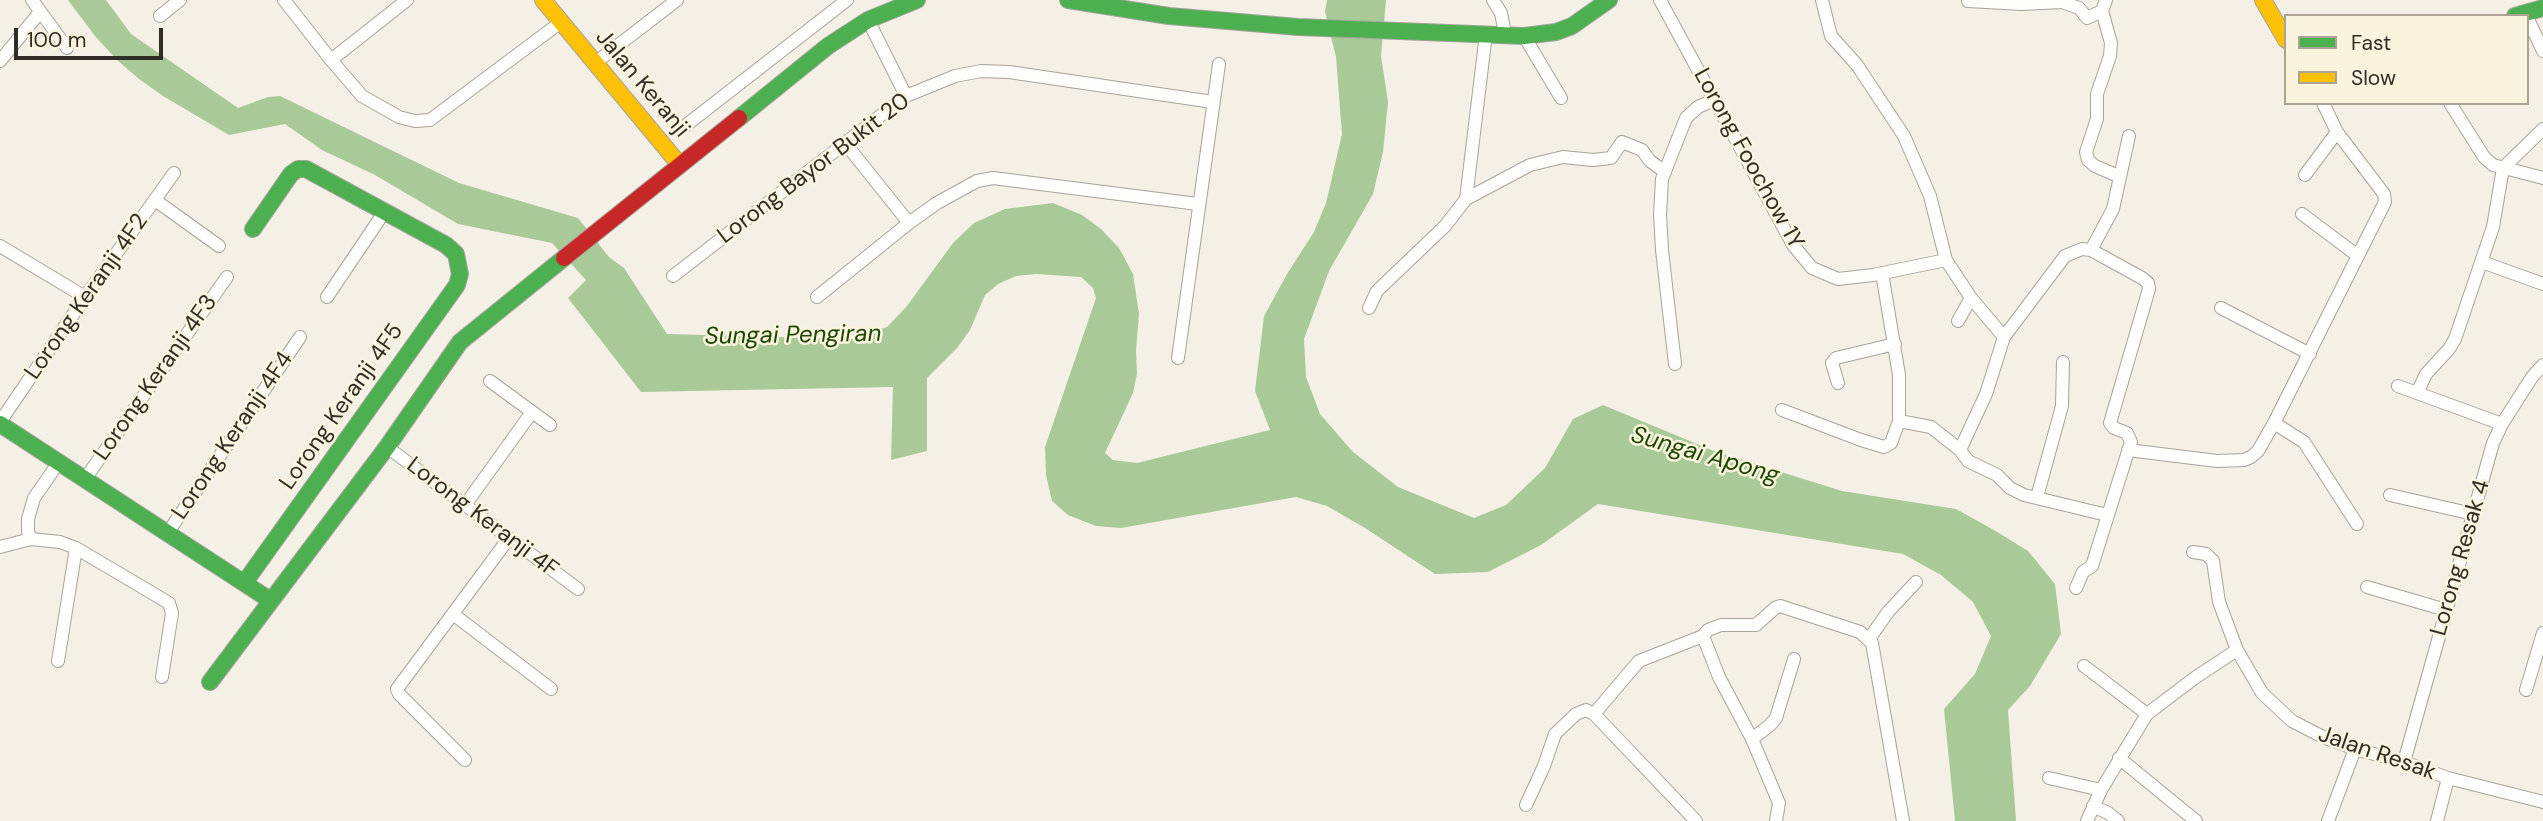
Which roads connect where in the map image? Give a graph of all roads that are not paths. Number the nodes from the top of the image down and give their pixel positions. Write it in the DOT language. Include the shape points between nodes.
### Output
graph roads {
  1 [pos="32,0"];
  2 [pos="180,0"];
  3 [pos="284,0"];
  4 [pos="407,0"];
  5 [pos="543,0"];
  6 [pos="677,0"];
  7 [pos="847,0"];
  8 [pos="917,0"];
  9 [pos="1493,0"];
  10 [pos="1609,0"];
  11 [pos="1660,0"];
  12 [pos="1822,0"];
  13 [pos="2263,0"];
  14 [pos="1083,1"];
  15 [pos="1968,1"];
  16 [pos="1129,2"];
  17 [pos="832,5"];
  18 [pos="2104,5"];
  19 [pos="40,12"];
  20 [pos="1165,15"];
  21 [pos="160,16"];
  22 [pos="868,20"];
  23 [pos="561,22"];
  24 [pos="2529,24"];
  25 [pos="1486,34"];
  26 [pos="1505,34"];
  27 [pos="1524,36"];
  28 [pos="2284,37"];
  29 [pos="67,48"];
  30 [pos="2543,51"];
  31 [pos="331,60"];
  32 [pos="0,61"];
  33 [pos="595,63"];
  34 [pos="1219,64"];
  35 [pos="906,96"];
  36 [pos="1560,99"];
  37 [pos="1716,99"];
  38 [pos="1213,102"];
  39 [pos="2324,105"];
  40 [pos="2451,105"];
  41 [pos="685,126"];
  42 [pos="2543,129"];
  43 [pos="2337,132"];
  44 [pos="2129,136"];
  45 [pos="845,143"];
  46 [pos="679,164"];
  47 [pos="2503,168"];
  48 [pos="1665,172"];
  49 [pos="174,173"];
  50 [pos="2305,174"];
  51 [pos="2119,176"];
  52 [pos="2543,178"];
  53 [pos="1465,199"];
  54 [pos="155,200"];
  55 [pos="1198,204"];
  56 [pos="385,211"];
  57 [pos="2302,214"];
  58 [pos="909,223"];
  59 [pos="253,229"];
  60 [pos="0,246"];
  61 [pos="219,246"];
  62 [pos="2091,250"];
  63 [pos="2358,256"];
  64 [pos="1946,260"];
  65 [pos="2483,262"];
  66 [pos="1882,273"];
  67 [pos="673,276"];
  68 [pos="227,277"];
  69 [pos="2543,284"];
  70 [pos="85,297"];
  71 [pos="817,297"];
  72 [pos="327,298"];
  73 [pos="1970,298"];
  74 [pos="1369,308"];
  75 [pos="2221,308"];
  76 [pos="1958,321"];
  77 [pos="300,337"];
  78 [pos="2004,337"];
  79 [pos="1895,344"];
  80 [pos="2310,354"];
  81 [pos="1178,358"];
  82 [pos="2063,362"];
  83 [pos="1675,364"];
  84 [pos="2543,365"];
  85 [pos="490,381"];
  86 [pos="2537,381"];
  87 [pos="1838,383"];
  88 [pos="2398,386"];
  89 [pos="2417,393"];
  90 [pos="1782,410"];
  91 [pos="532,412"];
  92 [pos="1899,421"];
  93 [pos="0,423"];
  94 [pos="2274,423"];
  95 [pos="2502,424"];
  96 [pos="550,425"];
  97 [pos="387,447"];
  98 [pos="1960,450"];
  99 [pos="2129,450"];
  100 [pos="59,462"];
  101 [pos="85,479"];
  102 [pos="2390,495"];
  103 [pos="2037,497"];
  104 [pos="465,505"];
  105 [pos="2473,514"];
  106 [pos="2107,515"];
  107 [pos="2357,524"];
  108 [pos="167,534"];
  109 [pos="509,538"];
  110 [pos="37,539"];
  111 [pos="0,547"];
  112 [pos="76,548"];
  113 [pos="2193,551"];
  114 [pos="245,582"];
  115 [pos="1916,582"];
  116 [pos="2367,587"];
  117 [pos="578,589"];
  118 [pos="2076,589"];
  119 [pos="270,600"];
  120 [pos="2446,611"];
  121 [pos="453,614"];
  122 [pos="2543,633"];
  123 [pos="1703,636"];
  124 [pos="1869,639"];
  125 [pos="2238,650"];
  126 [pos="1794,659"];
  127 [pos="58,661"];
  128 [pos="2084,666"];
  129 [pos="162,677"];
  130 [pos="210,682"];
  131 [pos="551,689"];
  132 [pos="2526,690"];
  133 [pos="1594,714"];
  134 [pos="2147,714"];
  135 [pos="1752,739"];
  136 [pos="2355,749"];
  137 [pos="2119,758"];
  138 [pos="465,760"];
  139 [pos="2404,762"];
  140 [pos="2049,778"];
  141 [pos="2448,778"];
  142 [pos="2101,790"];
  143 [pos="2543,802"];
  144 [pos="1526,805"];
  145 [pos="2093,806"];
  146 [pos="1696,821"];
  147 [pos="1776,821"];
  148 [pos="1903,821"];
  149 [pos="2087,821"];
  150 [pos="2118,821"];
  151 [pos="2196,821"];
  152 [pos="2328,821"];
  153 [pos="2438,821"];
  1 -- 19 [label="street"];
  2 -- 21 [label="street"];
  3 -- 31 [label="street"];
  4 -- 31 [label="street"];
  5 -- 23 [label="street, Jalan Keranji"];
  6 -- 33 [label="street"];
  7 -- 17 [label="street"];
  8 -- 22 [label="street"];
  9 -- 26 [label="street"];
  10 -- 27 [label="street" via="1572,26"];
  11 -- 37 [label="street, Lorong Foochow 1Y"];
  12 -- 64 [label="street" via="1830,36 1865,75 1904,136 1930,195"];
  13 -- 28 [label="street"];
  14 -- 16 [label="street"];
  14 -- 20 [label="street" via="1091,12 1160,22"];
  15 -- 18 [label="street" via="2062,2 2079,8 2087,18"];
  16 -- 20 [label="street"];
  17 -- 41 [label="street"];
  18 -- 51 [label="street" via="2110,56 2086,152 2095,166"];
  19 -- 29 [label="street"];
  19 -- 32 [label="street"];
  20 -- 25 [label="street" via="1298,27"];
  22 -- 35 [label="street"];
  22 -- 46 [label="street" via="828,46"];
  23 -- 31 [label="street" via="423,122 400,117 362,96"];
  23 -- 33 [label="street, Jalan Keranji"];
  24 -- 30 [label="street"];
  25 -- 26 [label="street"];
  25 -- 53 [label="street"];
  26 -- 27 [label="street"];
  27 -- 36 [label="street"];
  33 -- 46 [label="street, Jalan Keranji"];
  34 -- 38 [label="street"];
  35 -- 38 [label="street, Lorong Bayor Bukit 20" via="981,71"];
  35 -- 45 [label="street, Lorong Bayor Bukit 20"];
  37 -- 48 [label="street" via="1686,118"];
  37 -- 66 [label="street, Lorong Foochow 1Y" via="1802,258 1812,268 1838,279"];
  38 -- 55 [label="street"];
  39 -- 43 [label="street"];
  40 -- 47 [label="street" via="2484,157"];
  42 -- 47 [label="street"];
  43 -- 50 [label="street"];
  43 -- 63 [label="street" via="2385,198"];
  44 -- 51 [label="street"];
  45 -- 58 [label="street"];
  45 -- 67 [label="street, Lorong Bayor Bukit 20"];
  46 -- 97 [label="street" via="460,342"];
  47 -- 52 [label="street"];
  47 -- 65 [label="street"];
  48 -- 53 [label="street" via="1642,150 1622,142 1611,158 1544,160"];
  48 -- 83 [label="street" via="1660,214"];
  49 -- 54 [label="street, Lorong Keranji 4F2"];
  51 -- 62 [label="street" via="2113,209"];
  53 -- 74 [label="street" via="1445,226 1377,291"];
  54 -- 61 [label="street"];
  54 -- 70 [label="street, Lorong Keranji 4F2"];
  55 -- 58 [label="street" via="993,178 960,189"];
  55 -- 81 [label="street"];
  56 -- 59 [label="street" via="298,169"];
  56 -- 72 [label="street"];
  56 -- 114 [label="street, Lorong Keranji 4F5" via="456,254 457,285"];
  57 -- 63 [label="street"];
  58 -- 71 [label="street"];
  60 -- 70 [label="street"];
  62 -- 78 [label="street" via="2082,248 2065,256"];
  62 -- 99 [label="street" via="2148,283 2110,423 2129,435"];
  63 -- 80 [label="street"];
  64 -- 66 [label="street, Lorong Foochow 1Y"];
  64 -- 73 [label="street"];
  65 -- 69 [label="street"];
  65 -- 89 [label="street" via="2455,339 2426,374"];
  66 -- 79 [label="street"];
  68 -- 101 [label="street, Lorong Keranji 4F3"];
  70 -- 93 [label="street, Lorong Keranji 4F2"];
  73 -- 76 [label="street"];
  73 -- 78 [label="street"];
  75 -- 80 [label="street"];
  77 -- 108 [label="street, Lorong Keranji 4F4"];
  78 -- 98 [label="street" via="1986,394"];
  79 -- 87 [label="street" via="1836,358 1832,363"];
  79 -- 92 [label="street"];
  80 -- 94 [label="street"];
  82 -- 103 [label="street" via="2062,406"];
  84 -- 86 [label="street, Lorong Resak 4"];
  85 -- 91 [label="street"];
  86 -- 95 [label="street, Lorong Resak 4"];
  88 -- 89 [label="street"];
  89 -- 95 [label="street"];
  90 -- 92 [label="street" via="1884,447 1891,443"];
  91 -- 96 [label="street"];
  91 -- 104 [label="street"];
  92 -- 98 [label="street" via="1931,427"];
  93 -- 100 [label="street"];
  94 -- 99 [label="street" via="2258,451 2244,460"];
  94 -- 107 [label="street" via="2304,442"];
  95 -- 105 [label="street, Lorong Resak 4"];
  97 -- 104 [label="street, Lorong Keranji 4F"];
  97 -- 119 [label="street"];
  98 -- 103 [label="street" via="1968,461 1997,475 2010,488"];
  99 -- 106 [label="street"];
  100 -- 101 [label="street"];
  100 -- 110 [label="street" via="34,498 28,519 28,532"];
  101 -- 108 [label="street"];
  102 -- 105 [label="street"];
  103 -- 106 [label="street"];
  104 -- 109 [label="street, Lorong Keranji 4F"];
  105 -- 120 [label="street, Lorong Resak 4"];
  106 -- 118 [label="street" via="2092,566 2083,572"];
  108 -- 114 [label="street"];
  109 -- 117 [label="street, Lorong Keranji 4F"];
  109 -- 121 [label="street"];
  110 -- 111 [label="street"];
  110 -- 112 [label="street"];
  112 -- 127 [label="street"];
  112 -- 129 [label="street" via="170,603"];
  113 -- 125 [label="street, Jalan Resak" via="2213,561 2219,602"];
  114 -- 119 [label="street"];
  115 -- 124 [label="street"];
  116 -- 120 [label="street"];
  119 -- 130 [label="street"];
  120 -- 139 [label="street, Lorong Resak 4"];
  121 -- 131 [label="street"];
  121 -- 138 [label="street" via="397,689"];
  122 -- 132 [label="street"];
  123 -- 124 [label="street" via="1721,625 1756,625 1780,606"];
  123 -- 133 [label="street" via="1639,661"];
  123 -- 135 [label="street"];
  124 -- 148 [label="street"];
  125 -- 134 [label="street"];
  125 -- 136 [label="street, Jalan Resak" via="2275,707 2305,729"];
  126 -- 135 [label="street" via="1776,718"];
  128 -- 134 [label="street"];
  133 -- 144 [label="street" via="1586,710 1576,714 1555,734"];
  133 -- 146 [label="street"];
  134 -- 137 [label="street"];
  135 -- 147 [label="street" via="1779,803"];
  136 -- 139 [label="street, Jalan Resak"];
  136 -- 152 [label="street"];
  137 -- 142 [label="street"];
  137 -- 151 [label="street"];
  139 -- 141 [label="street, Jalan Resak"];
  140 -- 142 [label="street"];
  141 -- 143 [label="street, Jalan Resak"];
  141 -- 153 [label="street"];
  142 -- 145 [label="street"];
  145 -- 149 [label="street"];
  145 -- 150 [label="street"];
}
